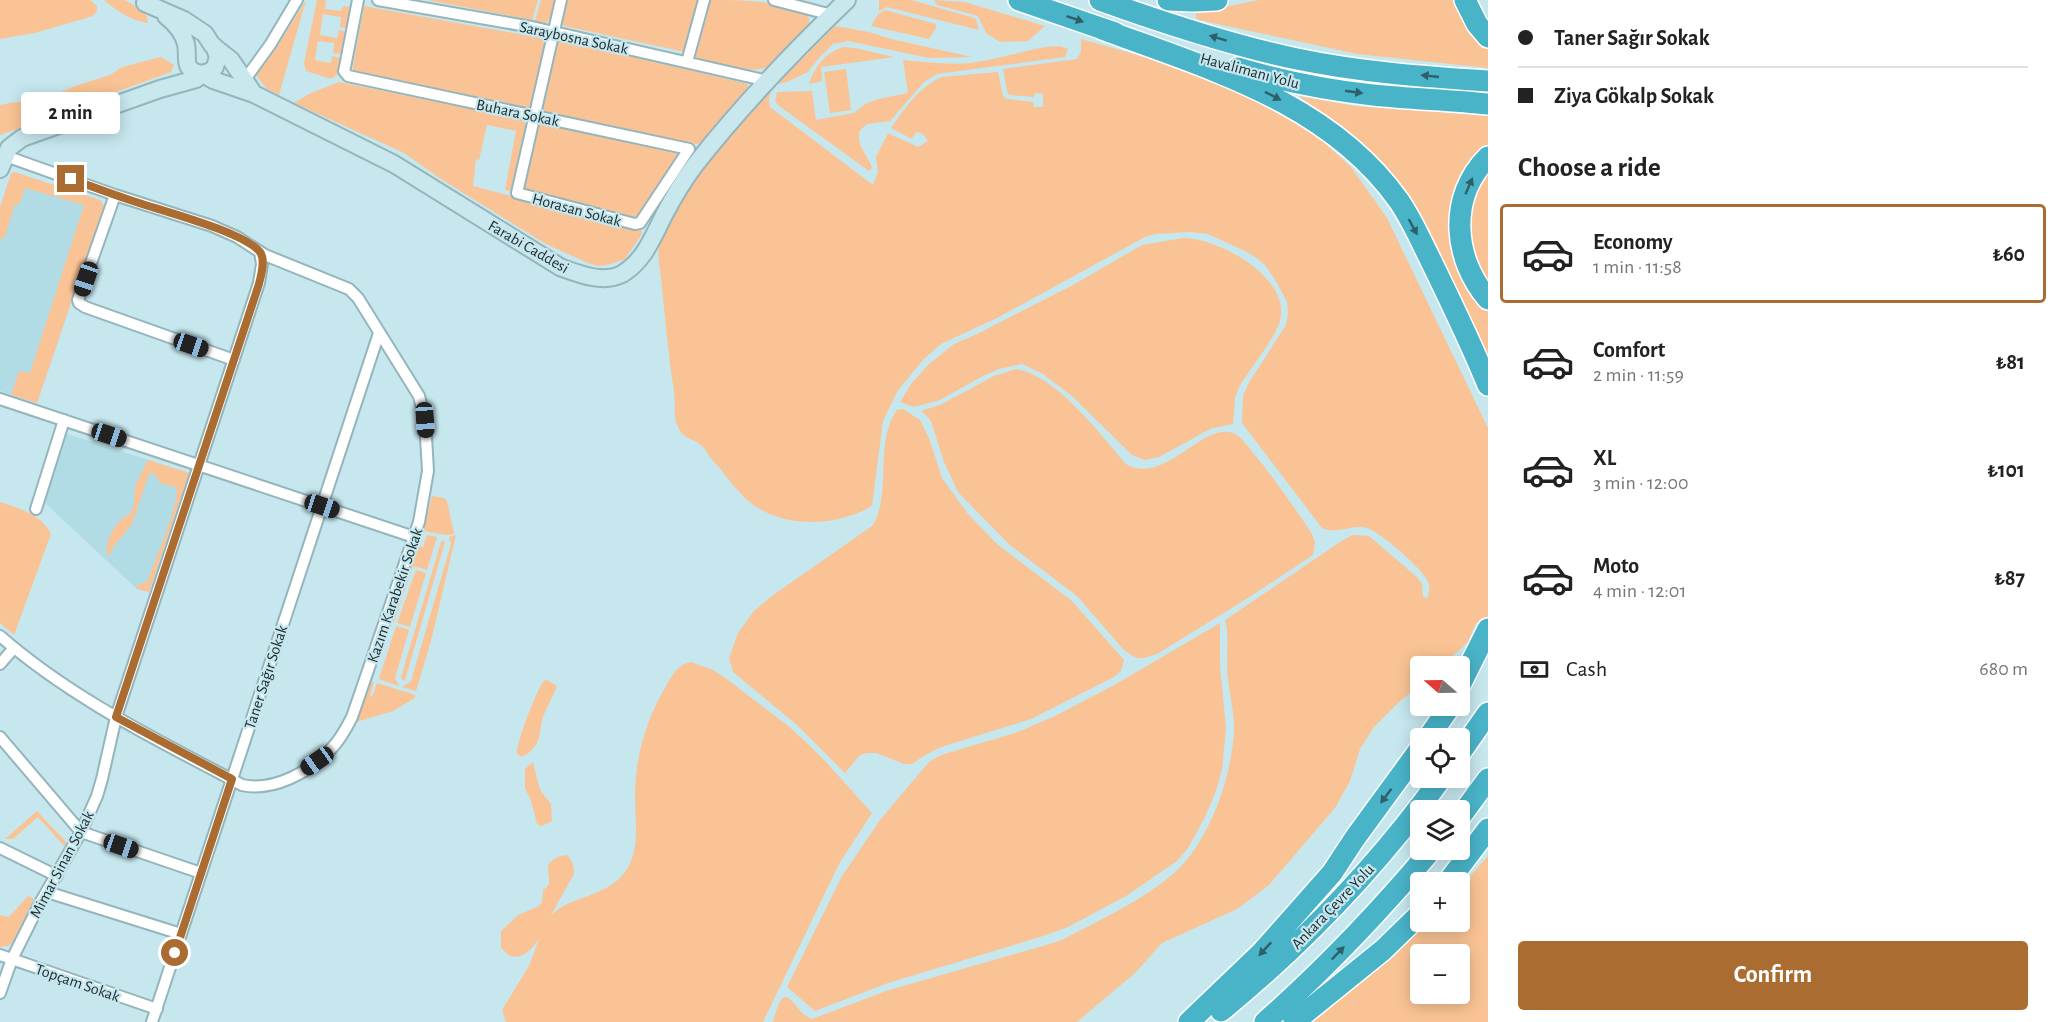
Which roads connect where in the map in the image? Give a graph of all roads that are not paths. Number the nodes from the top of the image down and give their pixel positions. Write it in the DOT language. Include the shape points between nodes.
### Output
graph roads {
  1 [pos="297,0"];
  2 [pos="358,0"];
  3 [pos="378,0"];
  4 [pos="561,0"];
  5 [pos="704,0"];
  6 [pos="774,0"];
  7 [pos="847,0"];
  8 [pos="1019,0"];
  9 [pos="1100,0"];
  10 [pos="1168,0"];
  11 [pos="1217,0"];
  12 [pos="1466,0"];
  13 [pos="143,2"];
  14 [pos="832,15"];
  15 [pos="1102,28"];
  16 [pos="554,32"];
  17 [pos="1488,37"];
  18 [pos="213,46"];
  19 [pos="187,58"];
  20 [pos="687,62"];
  21 [pos="202,74"];
  22 [pos="768,81"];
  23 [pos="1488,81"];
  24 [pos="160,88"];
  25 [pos="245,88"];
  26 [pos="1488,104"];
  27 [pos="534,116"];
  28 [pos="689,149"];
  29 [pos="1488,156"];
  30 [pos="1,160"];
  31 [pos="115,195"];
  32 [pos="260,252"];
  33 [pos="1488,299"];
  34 [pos="379,333"];
  35 [pos="234,360"];
  36 [pos="1488,385"];
  37 [pos="0,399"];
  38 [pos="64,420"];
  39 [pos="199,465"];
  40 [pos="322,506"];
  41 [pos="36,509"];
  42 [pos="414,537"];
  43 [pos="1488,629"];
  44 [pos="0,636"];
  45 [pos="14,648"];
  46 [pos="1488,651"];
  47 [pos="0,664"];
  48 [pos="1470,665"];
  49 [pos="1470,678"];
  50 [pos="1488,713"];
  51 [pos="116,717"];
  52 [pos="0,737"];
  53 [pos="1470,739"];
  54 [pos="1410,763"];
  55 [pos="232,779"];
  56 [pos="1488,780"];
  57 [pos="1434,788"];
  58 [pos="1470,804"];
  59 [pos="1488,829"];
  60 [pos="81,832"];
  61 [pos="1488,838"];
  62 [pos="0,848"];
  63 [pos="1423,860"];
  64 [pos="1456,872"];
  65 [pos="1458,872"];
  66 [pos="201,873"];
  67 [pos="57,876"];
  68 [pos="47,892"];
  69 [pos="1410,924"];
  70 [pos="181,934"];
  71 [pos="0,954"];
  72 [pos="12,959"];
  73 [pos="0,993"];
  74 [pos="157,1009"];
  75 [pos="152,1022"];
  76 [pos="1190,1022"];
  77 [pos="1208,1022"];
  78 [pos="1265,1022"];
  79 [pos="1294,1022"];
  1 -- 25 [label="street"];
  2 -- 27 [label="street, Buhara Sokak" via="344,72 348,76"];
  3 -- 16 [label="street, Saraybosna Sokak"];
  4 -- 16 [label="street, Horasan Sokak"];
  5 -- 20 [label="street"];
  6 -- 14 [label="street"];
  7 -- 14 [label="street, Farabi Caddesi"];
  8 -- 15 [label="highway, Havalimanı Yolu, one-way"];
  23 -- 9 [label="highway, Havalimanı Yolu, one-way" via="1298,60"];
  10 -- 11 [label="highway"];
  12 -- 17 [label="highway"];
  13 -- 18 [label="street" via="196,27"];
  13 -- 19 [label="street" via="176,26 183,36"];
  14 -- 22 [label="street, Farabi Caddesi"];
  15 -- 26 [label="highway, Havalimanı Yolu, one-way" via="1299,84 1371,95"];
  15 -- 36 [label="highway, one-way" via="1261,90 1314,120 1350,147 1378,175 1404,210"];
  16 -- 20 [label="street, Saraybosna Sokak"];
  16 -- 27 [label="street, Horasan Sokak"];
  18 -- 19 [label="street" via="197,42"];
  18 -- 21 [label="street" via="218,61 214,69"];
  18 -- 25 [label="street" via="231,60"];
  19 -- 21 [label="street" via="192,71"];
  19 -- 24 [label="street" via="177,78"];
  20 -- 22 [label="street, Saraybosna Sokak"];
  21 -- 24 [label="street" via="190,82"];
  21 -- 25 [label="street, Farabi Caddesi"];
  22 -- 25 [label="street, Farabi Caddesi" via="685,178 640,259 612,278 560,267 394,164"];
  24 -- 30 [label="street" via="22,138"];
  27 -- 28 [label="street, Buhara Sokak"];
  27 -- 28 [label="street, Horasan Sokak" via="517,194 635,224 644,219"];
  33 -- 29 [label="highway, one-way" via="1468,270 1460,229 1468,185"];
  30 -- 31 [label="street, Kazım Karabekir Sokak"];
  31 -- 32 [label="street, Kazım Karabekir Sokak" via="212,226"];
  31 -- 35 [label="street" via="79,303"];
  32 -- 34 [label="street, Kazım Karabekir Sokak" via="349,289"];
  32 -- 35 [label="street, Mimar Sinan Sokak" via="259,284"];
  34 -- 40 [label="street, Taner Sağır Sokak"];
  34 -- 42 [label="street, Kazım Karabekir Sokak" via="419,396 425,420 428,471"];
  35 -- 39 [label="street, Mimar Sinan Sokak"];
  37 -- 38 [label="street"];
  38 -- 39 [label="street"];
  38 -- 41 [label="street"];
  39 -- 40 [label="street"];
  39 -- 51 [label="street, Mimar Sinan Sokak"];
  40 -- 42 [label="street"];
  40 -- 55 [label="street, Taner Sağır Sokak"];
  42 -- 55 [label="street, Kazım Karabekir Sokak" via="352,717 338,741 322,758 277,783 250,787"];
  43 -- 48 [label="highway"];
  44 -- 45 [label="street, Kazım Karabekir Sokak"];
  45 -- 47 [label="street"];
  45 -- 51 [label="street, Kazım Karabekir Sokak" via="60,684"];
  46 -- 49 [label="highway"];
  50 -- 53 [label="highway"];
  51 -- 55 [label="street, Kazım Karabekir Sokak"];
  51 -- 60 [label="street, Mimar Sinan Sokak" via="102,779"];
  52 -- 60 [label="street"];
  54 -- 76 [label="highway, one-way" via="1319,888 1262,952"];
  55 -- 66 [label="street, Taner Sağır Sokak"];
  56 -- 58 [label="highway"];
  57 -- 77 [label="highway, Ankara Çevre Yolu" via="1347,893"];
  59 -- 64 [label="highway"];
  60 -- 66 [label="street"];
  60 -- 67 [label="street, Mimar Sinan Sokak"];
  61 -- 65 [label="highway"];
  62 -- 67 [label="street"];
  78 -- 63 [label="highway, one-way" via="1339,953"];
  66 -- 70 [label="street, Taner Sağır Sokak"];
  67 -- 68 [label="street, Mimar Sinan Sokak"];
  68 -- 70 [label="street"];
  68 -- 72 [label="street, Mimar Sinan Sokak"];
  69 -- 79 [label="highway"];
  70 -- 74 [label="street, Taner Sağır Sokak"];
  71 -- 72 [label="street, Topçam Sokak"];
  72 -- 73 [label="street, Mimar Sinan Sokak"];
  72 -- 74 [label="street, Topçam Sokak"];
  74 -- 75 [label="street, Taner Sağır Sokak"];
}
